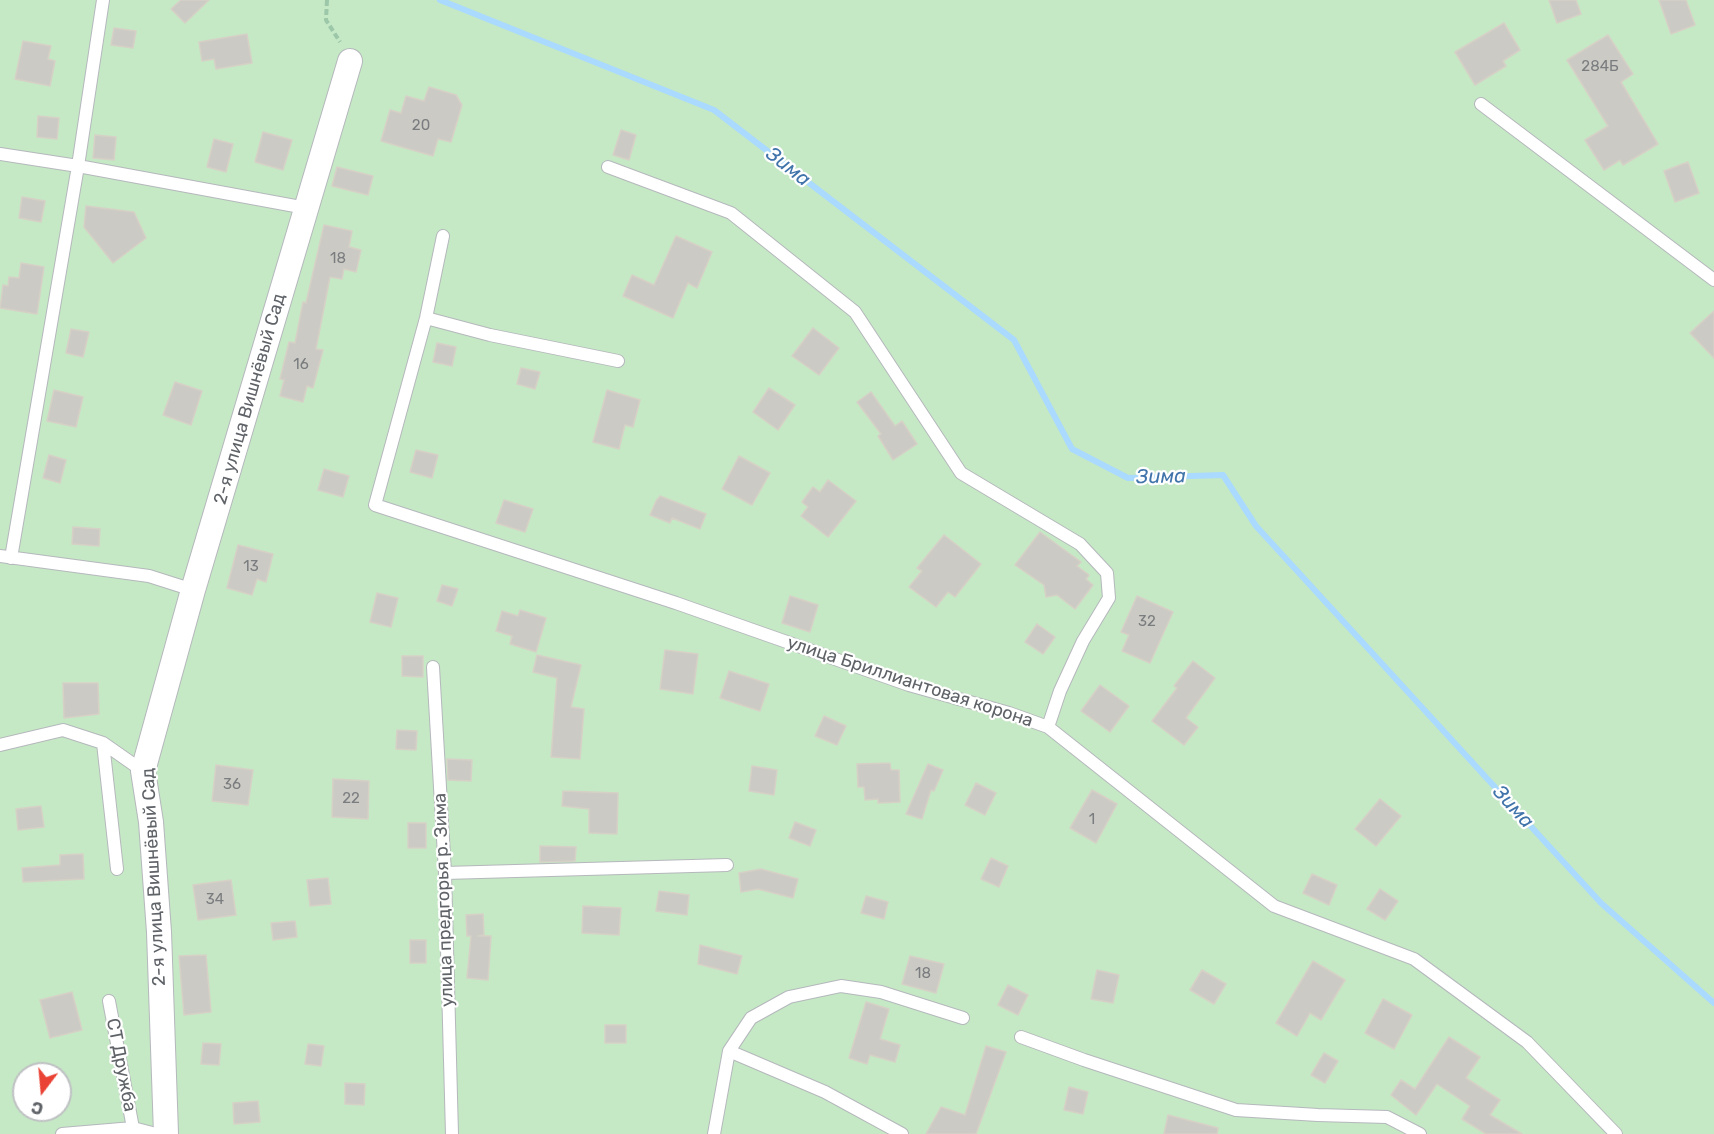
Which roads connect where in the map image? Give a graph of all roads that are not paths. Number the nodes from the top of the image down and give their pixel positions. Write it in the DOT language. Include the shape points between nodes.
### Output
graph roads {
  1 [pos="103,0"];
  2 [pos="350,61"];
  3 [pos="1481,105"];
  4 [pos="0,154"];
  5 [pos="78,166"];
  6 [pos="608,167"];
  7 [pos="306,208"];
  8 [pos="443,236"];
  9 [pos="1714,280"];
  10 [pos="426,318"];
  11 [pos="618,361"];
  12 [pos="6,557"];
  13 [pos="194,590"];
  14 [pos="432,667"];
  15 [pos="1048,727"];
  16 [pos="103,743"];
  17 [pos="0,745"];
  18 [pos="143,771"];
  19 [pos="727,865"];
  20 [pos="117,869"];
  21 [pos="445,873"];
  22 [pos="109,1001"];
  23 [pos="963,1018"];
  24 [pos="1022,1037"];
  25 [pos="729,1051"];
  26 [pos="133,1128"];
  27 [pos="62,1134"];
  28 [pos="156,1134"];
  29 [pos="166,1134"];
  30 [pos="452,1134"];
  31 [pos="714,1134"];
  32 [pos="902,1134"];
  33 [pos="1420,1134"];
  34 [pos="1616,1134"];
  1 -- 5 [label="lane"];
  2 -- 7 [label="street, 2-я улица Вишнёвый Сад"];
  3 -- 9 [label="lane"];
  4 -- 5 [label="lane"];
  5 -- 7 [label="lane"];
  5 -- 12 [label="lane"];
  6 -- 15 [label="lane" via="731,213 855,312 961,473 1080,543 1107,573 1109,598 1083,641"];
  7 -- 13 [label="street, 2-я улица Вишнёвый Сад"];
  8 -- 10 [label="lane"];
  10 -- 11 [label="lane"];
  10 -- 15 [label="lane, улица Бриллиантовая корона" via="375,505 676,603 909,685"];
  12 -- 13 [label="lane" via="148,576"];
  13 -- 18 [label="street, 2-я улица Вишнёвый Сад"];
  14 -- 21 [label="lane, улица предгорья р. Зима"];
  15 -- 34 [label="lane, улица Бриллиантовая корона" via="1274,906 1414,959 1527,1042"];
  16 -- 17 [label="lane" via="63,730"];
  16 -- 18 [label="lane"];
  16 -- 20 [label="lane"];
  18 -- 29 [label="street, 2-я улица Вишнёвый Сад" via="159,932"];
  19 -- 21 [label="lane"];
  21 -- 30 [label="lane, улица предгорья р. Зима"];
  22 -- 26 [label="lane, СТ Дружба"];
  23 -- 25 [label="lane" via="881,992 841,986 789,997 751,1018"];
  24 -- 33 [label="lane" via="1236,1110 1387,1117"];
  25 -- 31 [label="lane"];
  25 -- 32 [label="lane" via="825,1092"];
  26 -- 27 [label="lane, СТ Дружба"];
  26 -- 28 [label="lane, СТ Дружба"];
}
